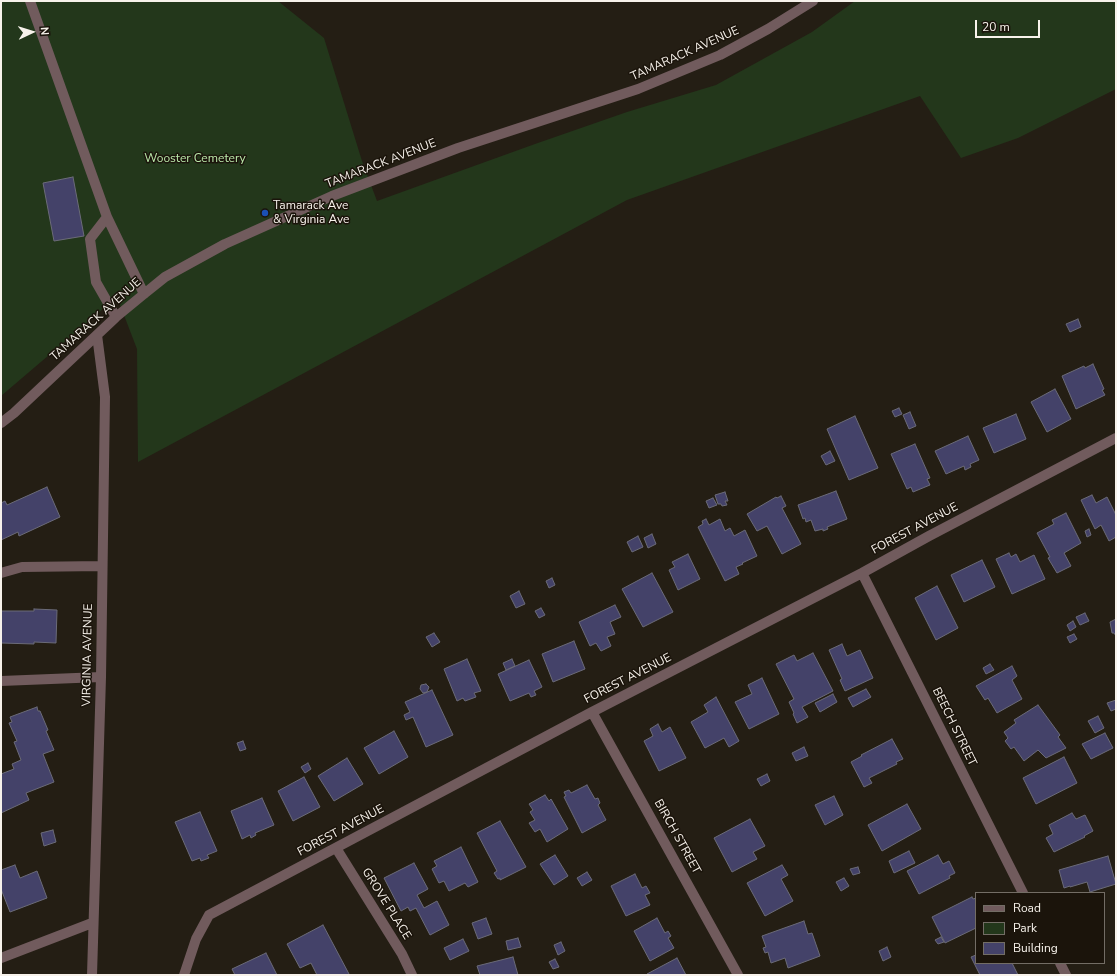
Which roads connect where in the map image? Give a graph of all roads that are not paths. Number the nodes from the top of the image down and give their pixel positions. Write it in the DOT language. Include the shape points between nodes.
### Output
graph roads {
  1 [pos="30,1"];
  2 [pos="813,1"];
  3 [pos="107,217"];
  4 [pos="144,294"];
  5 [pos="116,317"];
  6 [pos="97,335"];
  7 [pos="1,423"];
  8 [pos="1116,438"];
  9 [pos="102,566"];
  10 [pos="1,573"];
  11 [pos="862,573"];
  12 [pos="101,677"];
  13 [pos="2,683"];
  14 [pos="592,712"];
  15 [pos="336,848"];
  16 [pos="1022,892"];
  17 [pos="92,923"];
  18 [pos="1,958"];
  19 [pos="1060,964"];
  20 [pos="92,975"];
  21 [pos="184,975"];
  22 [pos="412,975"];
  23 [pos="738,975"];
  24 [pos="1066,975"];
  1 -- 3 [label="street"];
  2 -- 4 [label="street, TAMARACK AVENUE" via="720,55 638,89 458,148 332,196 225,244 165,277"];
  3 -- 4 [label="street"];
  3 -- 5 [label="street" via="90,239 96,282"];
  4 -- 5 [label="street, TAMARACK AVENUE"];
  5 -- 6 [label="street, TAMARACK AVENUE"];
  6 -- 7 [label="street, TAMARACK AVENUE"];
  6 -- 9 [label="street, VIRGINIA AVENUE" via="105,397"];
  8 -- 11 [label="street, FOREST AVENUE"];
  9 -- 10 [label="street" via="22,567"];
  9 -- 12 [label="street, VIRGINIA AVENUE"];
  11 -- 14 [label="street, FOREST AVENUE"];
  11 -- 16 [label="street, BEECH STREET"];
  12 -- 13 [label="street"];
  12 -- 17 [label="street, VIRGINIA AVENUE"];
  14 -- 15 [label="street, FOREST AVENUE"];
  14 -- 23 [label="street, BIRCH STREET"];
  15 -- 21 [label="street, FOREST AVENUE" via="210,915 196,939"];
  15 -- 22 [label="street, GROVE PLACE" via="402,954"];
  17 -- 18 [label="street"];
  17 -- 20 [label="street, VIRGINIA AVENUE"];
  19 -- 24 [label="street"];
}
